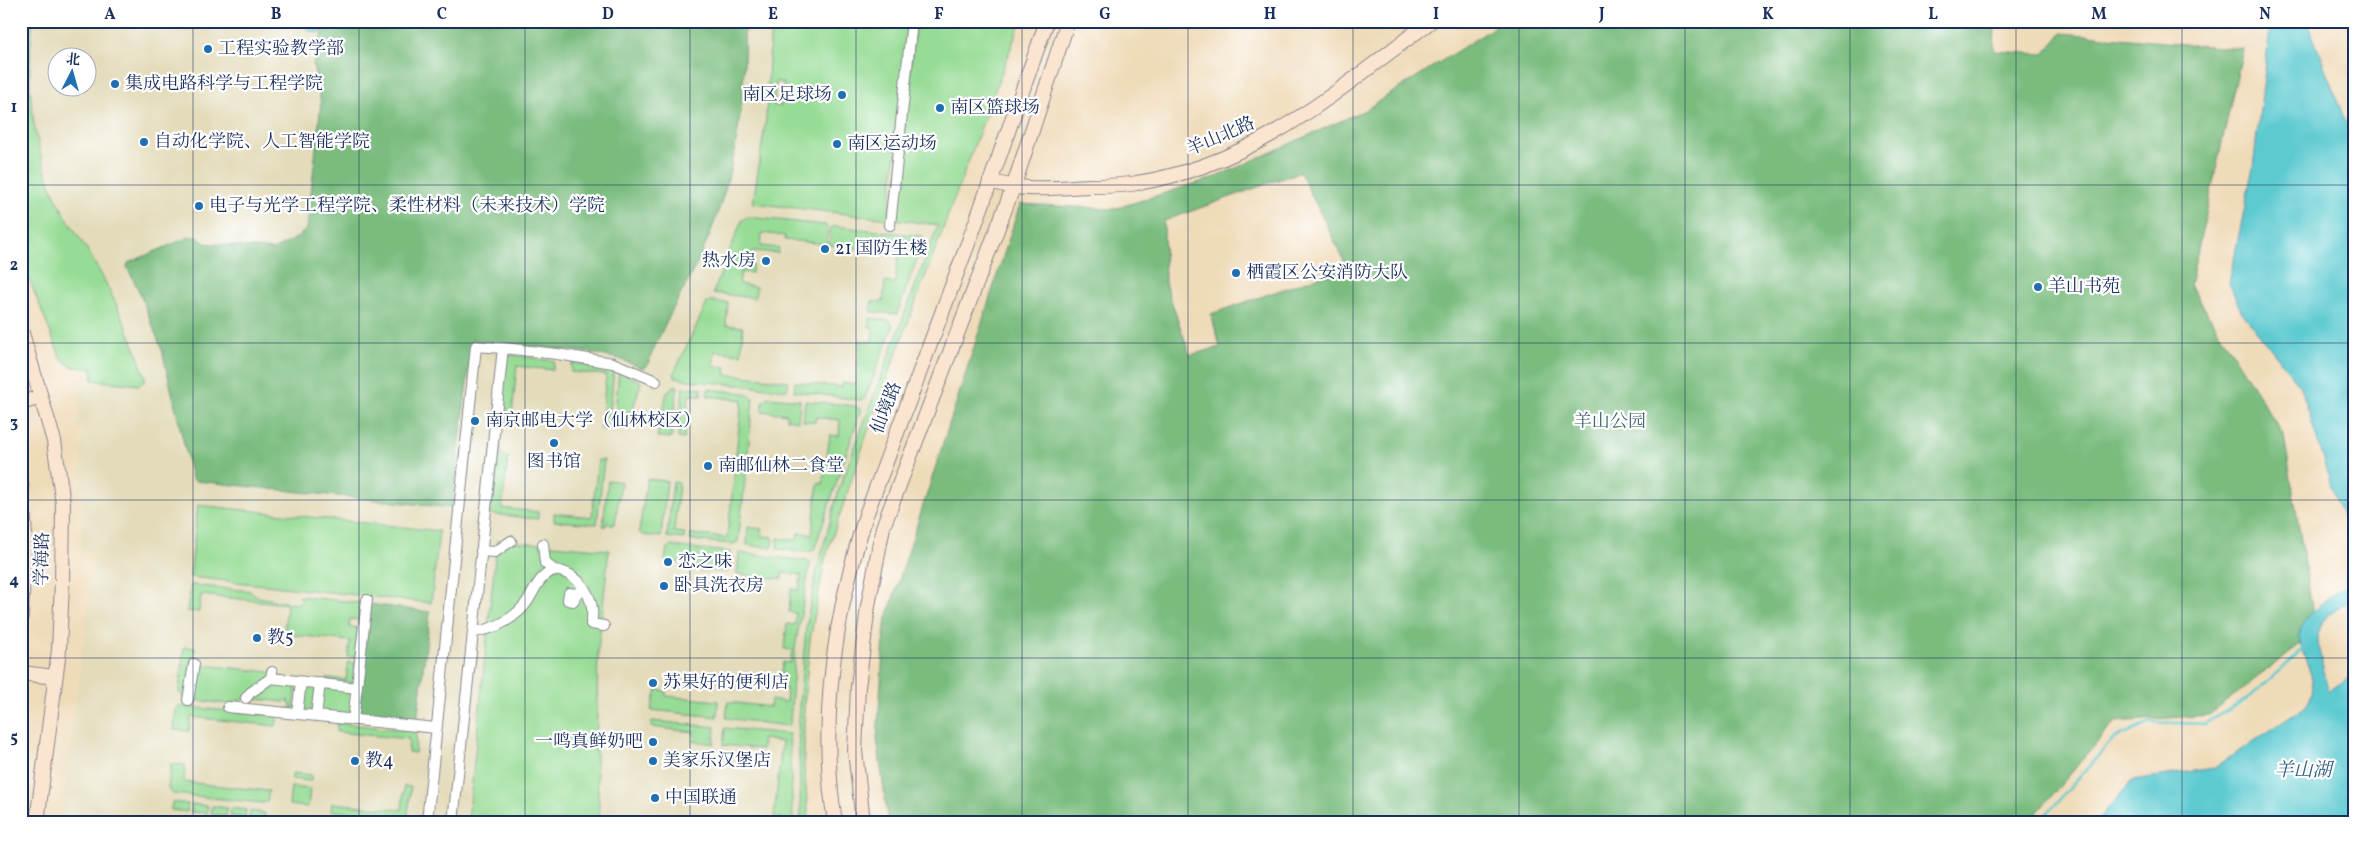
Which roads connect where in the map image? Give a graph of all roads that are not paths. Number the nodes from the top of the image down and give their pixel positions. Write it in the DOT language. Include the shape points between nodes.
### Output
graph roads {
  1 [pos="912,21"];
  2 [pos="1047,21"];
  3 [pos="1068,21"];
  4 [pos="1431,21"];
  5 [pos="990,181"];
  6 [pos="1013,188"];
  7 [pos="890,225"];
  8 [pos="21,330"];
  9 [pos="502,348"];
  10 [pos="656,381"];
  11 [pos="41,397"];
  12 [pos="21,403"];
  13 [pos="21,482"];
  14 [pos="511,541"];
  15 [pos="543,544"];
  16 [pos="481,551"];
  17 [pos="554,570"];
  18 [pos="367,600"];
  19 [pos="21,616"];
  20 [pos="604,626"];
  21 [pos="473,632"];
  22 [pos="194,664"];
  23 [pos="21,673"];
  24 [pos="55,677"];
  25 [pos="301,682"];
  26 [pos="320,684"];
  27 [pos="357,688"];
  28 [pos="246,698"];
  29 [pos="188,700"];
  30 [pos="228,707"];
  31 [pos="297,714"];
  32 [pos="316,716"];
  33 [pos="353,720"];
  34 [pos="436,728"];
  35 [pos="37,822"];
  36 [pos="427,822"];
  37 [pos="453,822"];
  38 [pos="835,822"];
  39 [pos="863,822"];
  1 -- 7 [label="street"];
  2 -- 5 [label="main road, 仙境路"];
  3 -- 6 [label="main road"];
  4 -- 6 [label="main road, 羊山北路" via="1302,117 1266,140 1223,160 1135,184"];
  5 -- 6 [label="main road, 羊山北路"];
  5 -- 38 [label="main road, 仙境路" via="850,565 841,604 830,694 828,766"];
  6 -- 39 [label="main road" via="883,527 868,606 858,687 855,751"];
  8 -- 11 [label="main road, 学海路"];
  9 -- 10 [label="street" via="613,364"];
  9 -- 16 [label="street"];
  9 -- 34 [label="street" via="476,346"];
  11 -- 12 [label="main road"];
  11 -- 24 [label="main road, 学海路" via="54,441 63,504 62,582"];
  13 -- 19 [label="main road, 学海路" via="25,534"];
  14 -- 16 [label="street" via="495,552"];
  15 -- 17 [label="street" via="545,563"];
  16 -- 21 [label="street"];
  17 -- 20 [label="street" via="577,580 580,592 591,603 591,624"];
  17 -- 21 [label="street" via="542,578 523,608 487,631"];
  18 -- 27 [label="street"];
  21 -- 37 [label="street"];
  22 -- 29 [label="street"];
  23 -- 24 [label="main road"];
  24 -- 35 [label="main road, 学海路"];
  25 -- 26 [label="street"];
  25 -- 28 [label="street" via="272,675"];
  25 -- 31 [label="street"];
  26 -- 27 [label="street"];
  26 -- 32 [label="street"];
  27 -- 33 [label="street"];
  30 -- 31 [label="street"];
  31 -- 32 [label="street"];
  32 -- 33 [label="street"];
  33 -- 34 [label="street"];
  34 -- 36 [label="street"];
}
